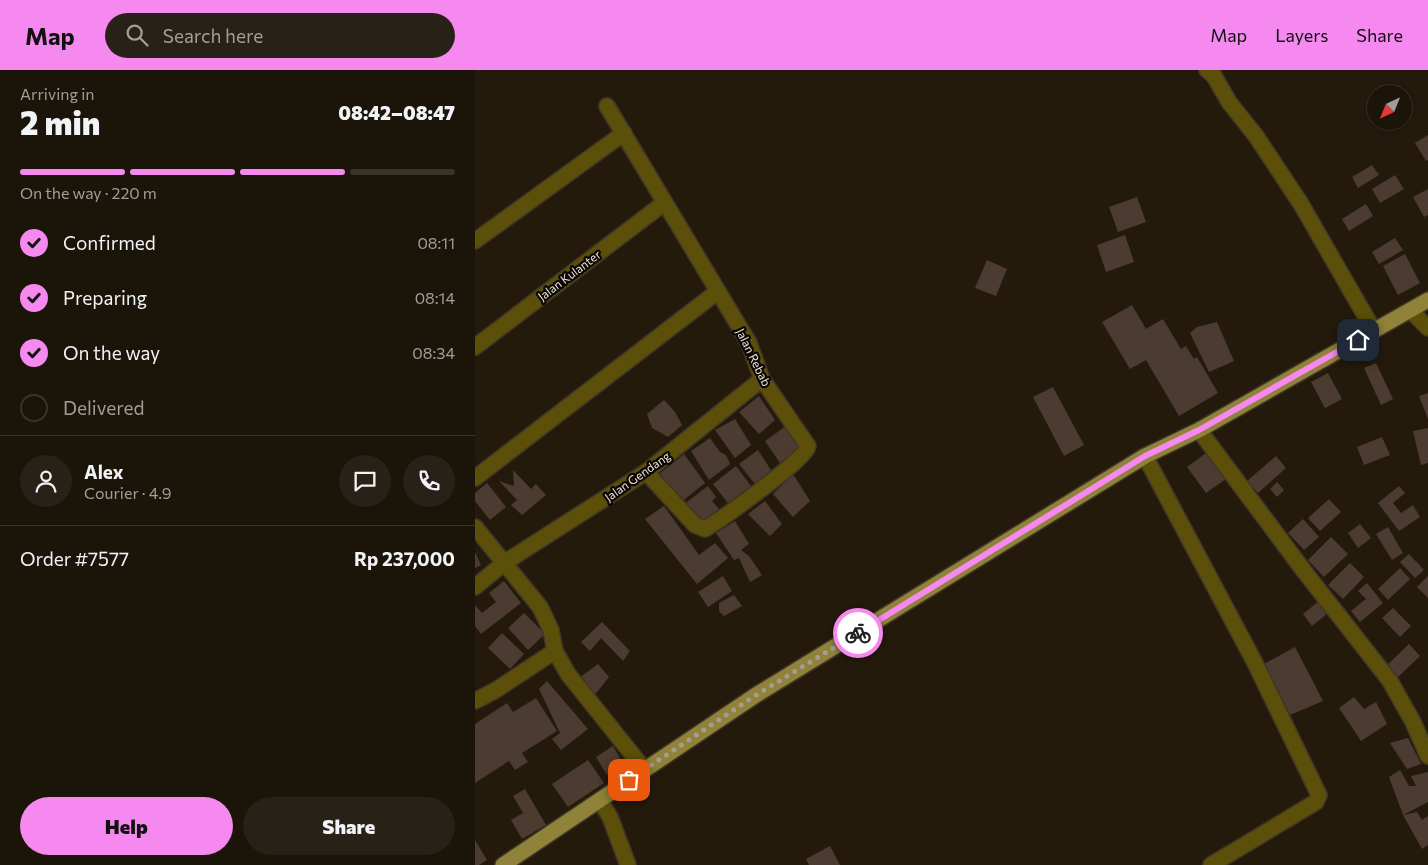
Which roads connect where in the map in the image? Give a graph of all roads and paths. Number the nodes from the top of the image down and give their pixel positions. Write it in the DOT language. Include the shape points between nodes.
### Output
graph roads {
  1 [pos="1207,70"];
  2 [pos="607,106"];
  3 [pos="624,133"];
  4 [pos="664,203"];
  5 [pos="475,241"];
  6 [pos="717,292"];
  7 [pos="1428,300"];
  8 [pos="1411,311"];
  9 [pos="1428,328"];
  10 [pos="1374,331"];
  11 [pos="475,347"];
  12 [pos="762,379"];
  13 [pos="1199,430"];
  14 [pos="1145,456"];
  15 [pos="646,472"];
  16 [pos="475,478"];
  17 [pos="475,527"];
  18 [pos="504,564"];
  19 [pos="475,587"];
  20 [pos="555,651"];
  21 [pos="475,701"];
  22 [pos="1428,756"];
  23 [pos="644,769"];
  24 [pos="600,801"];
  25 [pos="503,865"];
  26 [pos="628,865"];
  27 [pos="1211,865"];
  1 -- 10 [label="street" via="1292,190"];
  2 -- 3 [label="street, Jalan Rebab"];
  3 -- 4 [label="street, Jalan Rebab"];
  3 -- 5 [label="street"];
  4 -- 6 [label="street, Jalan Rebab"];
  4 -- 11 [label="street, Jalan Kulanter"];
  6 -- 12 [label="street, Jalan Rebab" via="749,343"];
  6 -- 16 [label="street"];
  7 -- 8 [label="main road"];
  8 -- 9 [label="street"];
  8 -- 10 [label="main road"];
  10 -- 13 [label="main road"];
  12 -- 15 [label="street, Jalan Gendang"];
  12 -- 15 [label="street, Jalan Rebab" via="808,449 770,483 709,527 701,529"];
  13 -- 14 [label="main road"];
  13 -- 22 [label="street" via="1390,681"];
  14 -- 23 [label="main road" via="756,695"];
  14 -- 27 [label="street" via="1255,663 1319,795 1316,802"];
  15 -- 18 [label="street, Jalan Gendang"];
  17 -- 18 [label="street"];
  18 -- 19 [label="street, Jalan Gendang"];
  18 -- 20 [label="street" via="547,618"];
  20 -- 21 [label="street"];
  20 -- 23 [label="street" via="568,674"];
  23 -- 24 [label="main road"];
  24 -- 25 [label="main road"];
  24 -- 26 [label="street" via="610,817"];
}
